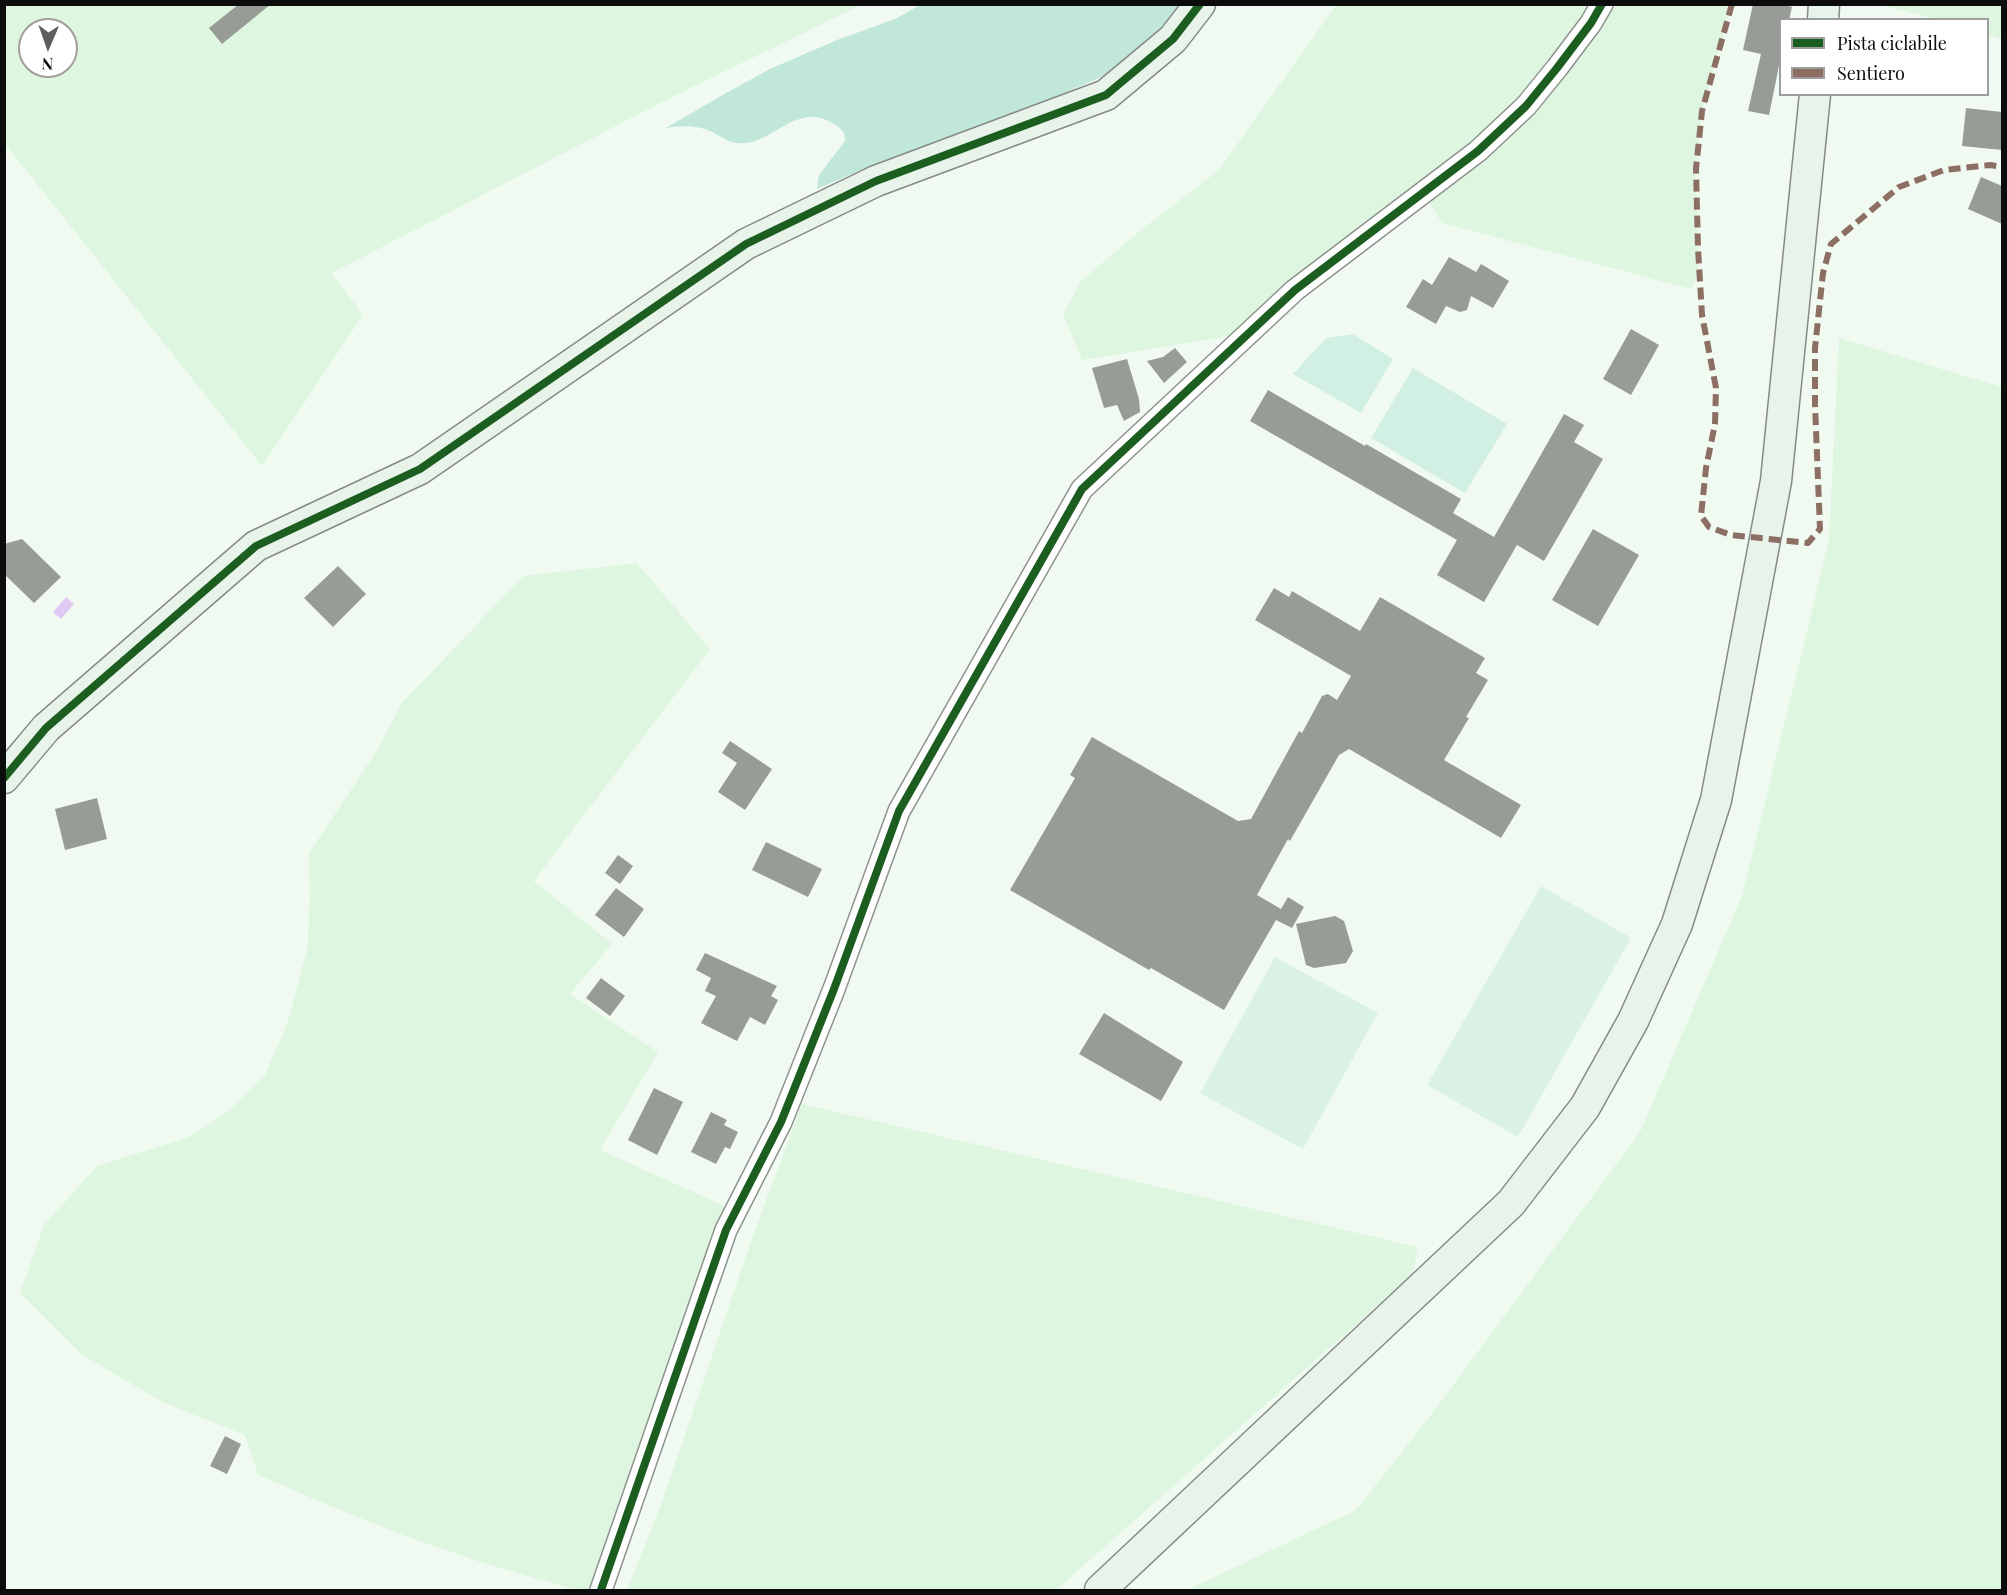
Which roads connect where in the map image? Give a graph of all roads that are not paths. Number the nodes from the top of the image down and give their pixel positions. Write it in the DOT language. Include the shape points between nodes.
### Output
graph roads {
  1 [pos="1200,4"];
  2 [pos="1602,4"];
  3 [pos="1815,96"];
  4 [pos="4,778"];
  5 [pos="601,1590"];
  6 [pos="1100,1590"];
  1 -- 4 [label="main road" via="1173,39 1106,95 876,181 746,244 420,469 256,546 46,728"];
  2 -- 5 [label="street" via="1532,99 1478,151 1295,290 1082,489 899,811 781,1122 726,1230"];
  3 -- 6 [label="main road" via="1776,481 1716,800 1677,924 1633,1022 1585,1107 1511,1203"];
}
